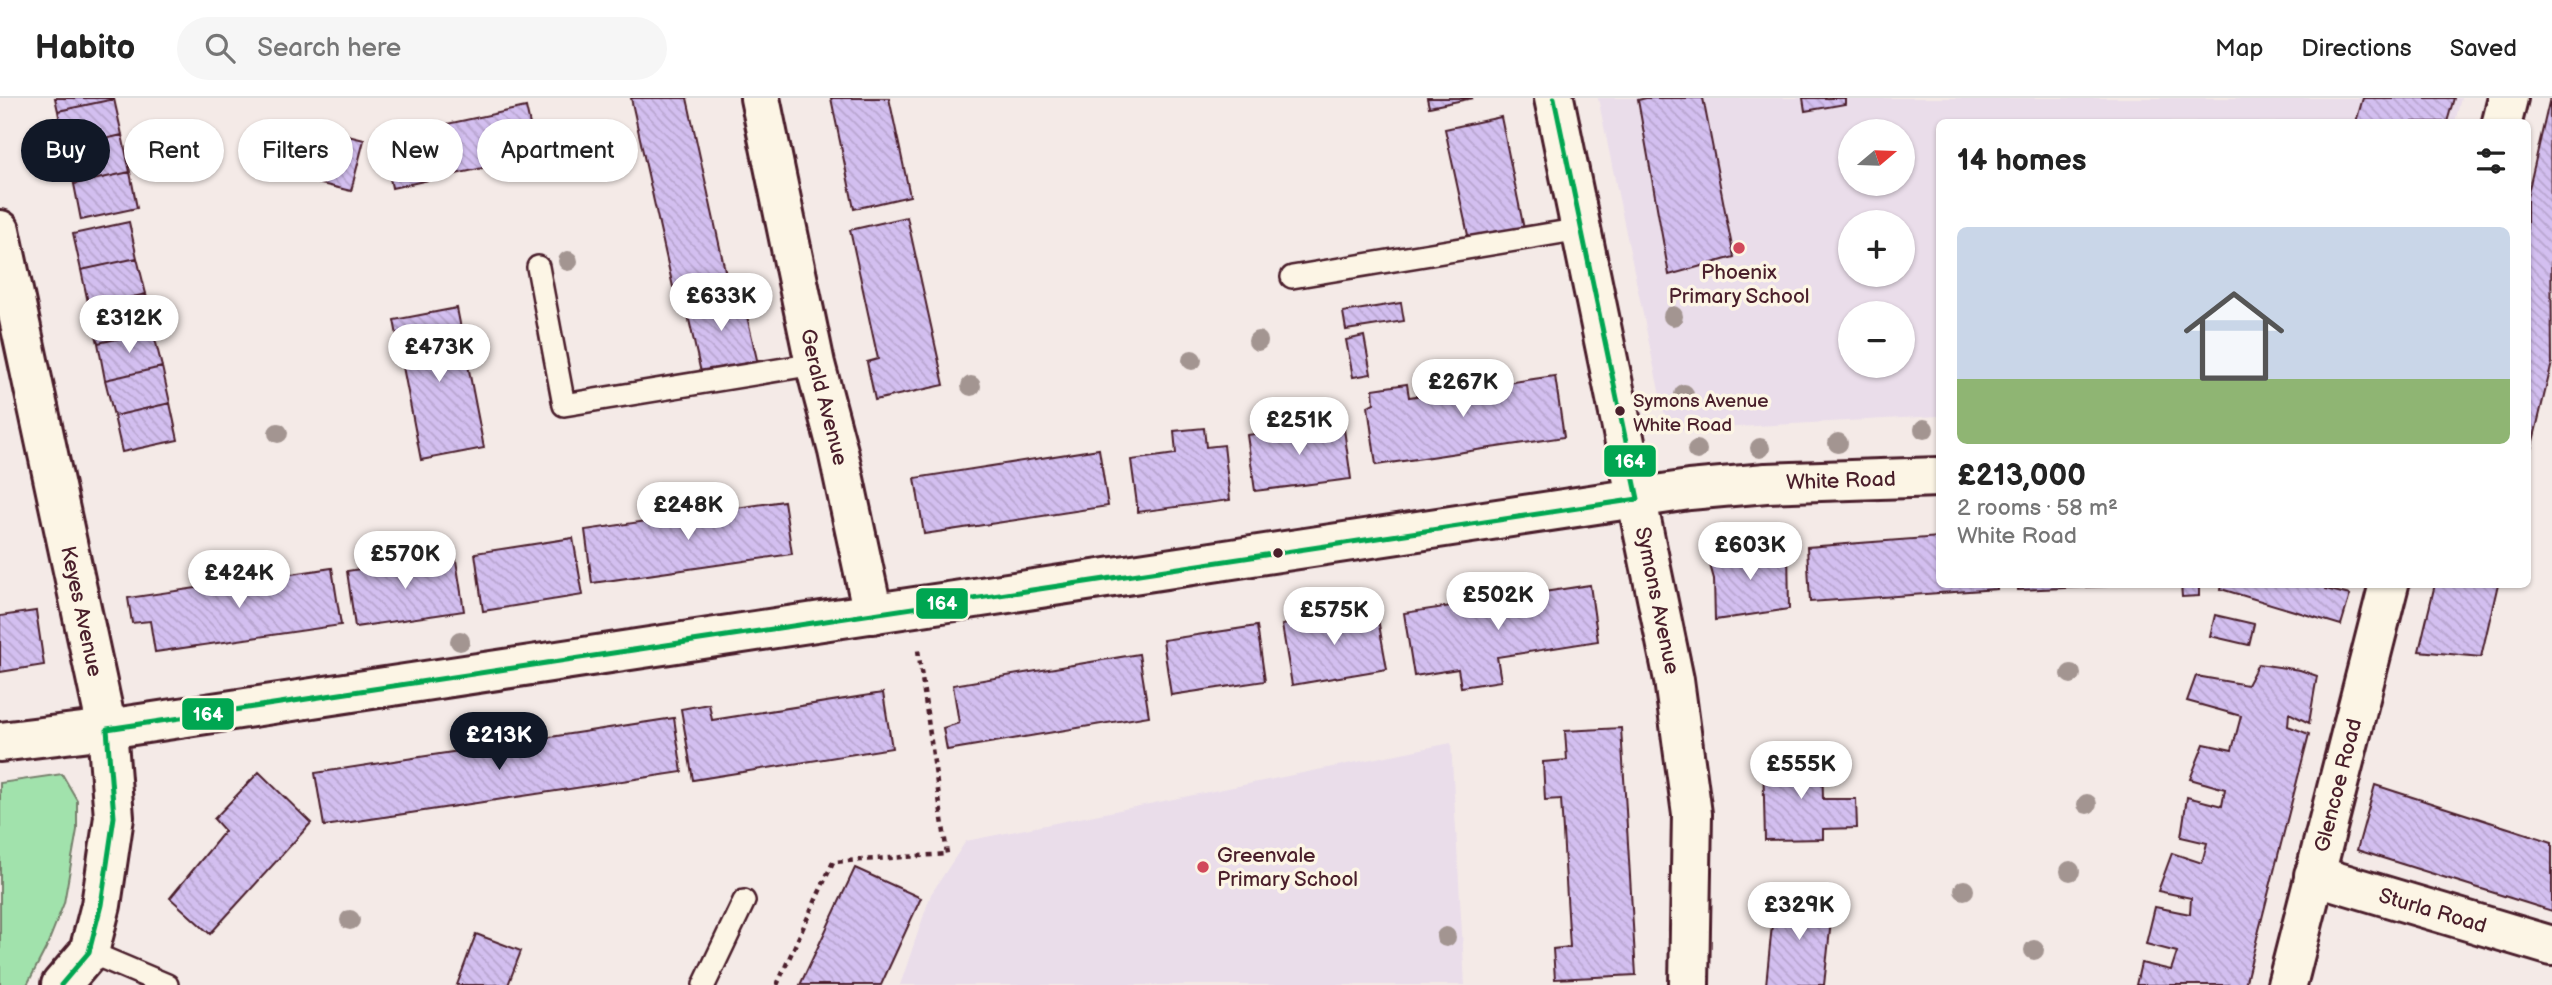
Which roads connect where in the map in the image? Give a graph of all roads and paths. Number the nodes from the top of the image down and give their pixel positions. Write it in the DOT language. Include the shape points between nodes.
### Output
graph roads {
  1 [pos="760,98"];
  2 [pos="1554,98"];
  3 [pos="2508,98"];
  4 [pos="2503,119"];
  5 [pos="1581,229"];
  6 [pos="0,230"];
  7 [pos="538,267"];
  8 [pos="1292,277"];
  9 [pos="815,364"];
  10 [pos="1936,477"];
  11 [pos="1638,499"];
  12 [pos="2388,588"];
  13 [pos="912,608"];
  14 [pos="873,614"];
  15 [pos="107,729"];
  16 [pos="0,742"];
  17 [pos="2314,875"];
  18 [pos="744,901"];
  19 [pos="2552,946"];
  20 [pos="89,952"];
  21 [pos="61,985"];
  22 [pos="167,985"];
  23 [pos="704,985"];
  24 [pos="777,985"];
  25 [pos="1689,985"];
  26 [pos="2287,985"];
  1 -- 9 [label="street, Gerald Avenue"];
  2 -- 5 [label="street, Symons Avenue"];
  3 -- 4 [label="street"];
  5 -- 8 [label="lane"];
  5 -- 11 [label="street, Symons Avenue"];
  6 -- 15 [label="street, Keyes Avenue"];
  7 -- 9 [label="lane" via="564,405"];
  9 -- 14 [label="street, Gerald Avenue"];
  10 -- 11 [label="street, White Road" via="1728,485"];
  11 -- 13 [label="street, White Road"];
  11 -- 25 [label="street, Symons Avenue" via="1674,680 1692,814"];
  12 -- 17 [label="street, Glencoe Road"];
  13 -- 14 [label="street, White Road"];
  13 -- 24 [label="path" via="947,854 834,862"];
  14 -- 15 [label="street, White Road"];
  15 -- 16 [label="street, White Road"];
  15 -- 20 [label="street, Keyes Avenue" via="114,817"];
  17 -- 19 [label="street, Sturla Road"];
  17 -- 26 [label="street, Glencoe Road"];
  18 -- 23 [label="lane"];
  20 -- 21 [label="street, Keyes Avenue"];
  20 -- 22 [label="lane"];
}
